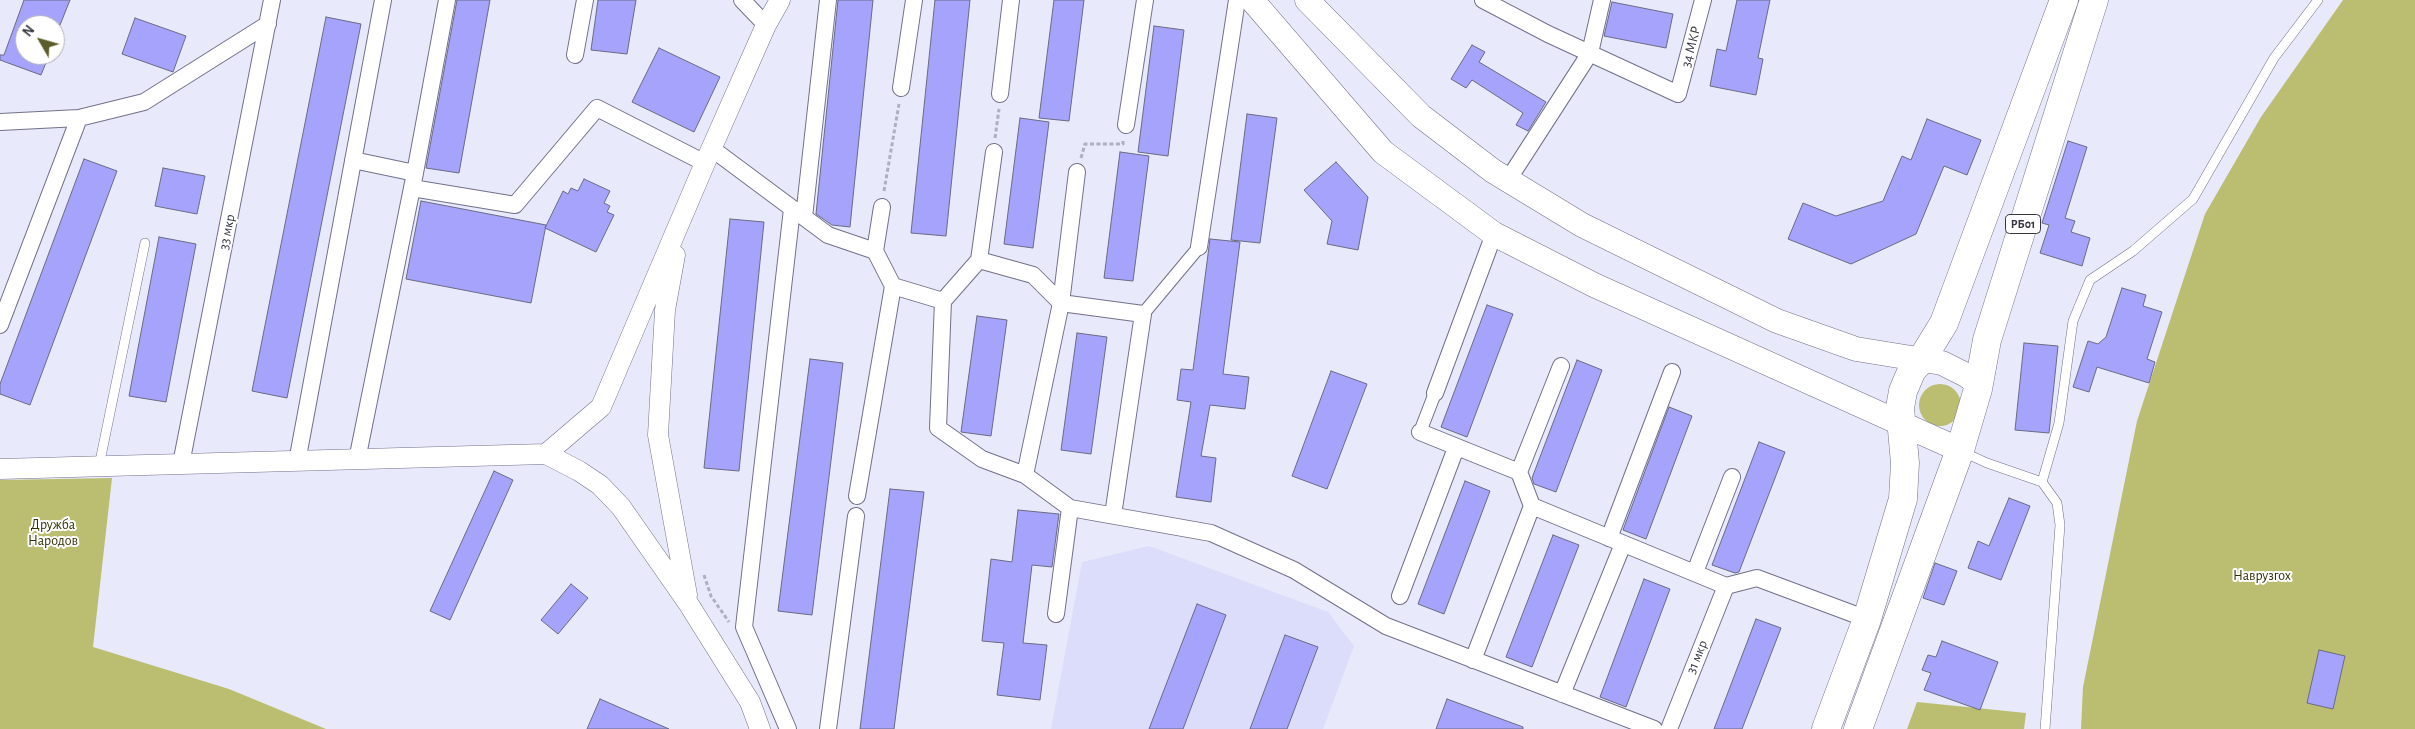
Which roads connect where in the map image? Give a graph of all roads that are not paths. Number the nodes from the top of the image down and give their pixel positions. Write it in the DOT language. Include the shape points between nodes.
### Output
graph roads {
  1 [pos="272,0"];
  2 [pos="383,0"];
  3 [pos="447,0"];
  4 [pos="585,0"];
  5 [pos="742,0"];
  6 [pos="780,0"];
  7 [pos="828,0"];
  8 [pos="914,0"];
  9 [pos="1011,0"];
  10 [pos="1145,0"];
  11 [pos="1237,0"];
  12 [pos="1252,0"];
  13 [pos="1307,0"];
  14 [pos="1483,0"];
  15 [pos="1602,0"];
  16 [pos="1703,0"];
  17 [pos="2064,0"];
  18 [pos="2094,0"];
  19 [pos="2318,0"];
  20 [pos="268,24"];
  21 [pos="766,25"];
  22 [pos="1590,53"];
  23 [pos="575,55"];
  24 [pos="901,88"];
  25 [pos="1000,94"];
  26 [pos="79,118"];
  27 [pos="0,122"];
  28 [pos="1126,125"];
  29 [pos="994,152"];
  30 [pos="708,156"];
  31 [pos="353,160"];
  32 [pos="1077,172"];
  33 [pos="414,180"];
  34 [pos="1508,180"];
  35 [pos="882,207"];
  36 [pos="798,213"];
  37 [pos="1494,234"];
  38 [pos="145,244"];
  39 [pos="1199,247"];
  40 [pos="875,251"];
  41 [pos="979,260"];
  42 [pos="892,286"];
  43 [pos="943,301"];
  44 [pos="1061,303"];
  45 [pos="1143,314"];
  46 [pos="0,326"];
  47 [pos="1922,359"];
  48 [pos="1561,366"];
  49 [pos="1672,372"];
  50 [pos="1978,384"];
  51 [pos="1436,393"];
  52 [pos="1902,424"];
  53 [pos="1420,432"];
  54 [pos="1456,448"];
  55 [pos="1960,450"];
  56 [pos="546,454"];
  57 [pos="357,460"];
  58 [pos="297,462"];
  59 [pos="181,464"];
  60 [pos="99,466"];
  61 [pos="0,469"];
  62 [pos="1519,472"];
  63 [pos="1025,475"];
  64 [pos="1732,477"];
  65 [pos="2042,482"];
  66 [pos="857,496"];
  67 [pos="1532,506"];
  68 [pos="1070,508"];
  69 [pos="1113,514"];
  70 [pos="856,516"];
  71 [pos="1616,541"];
  72 [pos="1695,572"];
  73 [pos="1726,586"];
  74 [pos="1400,596"];
  75 [pos="688,603"];
  76 [pos="1056,614"];
  77 [pos="1868,619"];
  78 [pos="1473,660"];
  79 [pos="1562,694"];
  80 [pos="762,728"];
  81 [pos="788,729"];
  82 [pos="828,729"];
  83 [pos="1654,729"];
  84 [pos="1669,729"];
  85 [pos="1826,729"];
  86 [pos="1858,729"];
  87 [pos="2045,729"];
  1 -- 20 [label="street, 33 мкр"];
  2 -- 31 [label="street"];
  3 -- 33 [label="street"];
  4 -- 23 [label="street"];
  5 -- 21 [label="street"];
  6 -- 21 [label="street"];
  7 -- 36 [label="street"];
  8 -- 24 [label="street"];
  9 -- 25 [label="street"];
  10 -- 28 [label="street"];
  11 -- 39 [label="street"];
  12 -- 37 [label="main road" via="1383,152"];
  13 -- 34 [label="main road" via="1421,116"];
  14 -- 22 [label="street"];
  15 -- 22 [label="street"];
  16 -- 22 [label="street, 34 МКР" via="1678,94"];
  17 -- 47 [label="highway, РБ01" via="1944,323"];
  18 -- 50 [label="highway, РБ01" via="1987,340"];
  19 -- 65 [label="lane" via="2274,58 2193,199 2133,251 2090,280 2073,321 2059,423"];
  20 -- 26 [label="street" via="144,102"];
  20 -- 59 [label="street, 33 мкр"];
  21 -- 30 [label="street"];
  22 -- 34 [label="street"];
  26 -- 27 [label="street"];
  26 -- 46 [label="street"];
  29 -- 41 [label="street"];
  30 -- 33 [label="street" via="597,108 515,205"];
  30 -- 36 [label="street"];
  30 -- 56 [label="street" via="601,407"];
  30 -- 75 [label="street" via="672,263 665,310 658,435"];
  31 -- 33 [label="street"];
  31 -- 58 [label="street"];
  32 -- 44 [label="street"];
  33 -- 57 [label="street"];
  34 -- 47 [label="main road" via="1582,225 1777,320 1856,349"];
  35 -- 40 [label="street"];
  36 -- 40 [label="street" via="828,235"];
  36 -- 81 [label="street" via="744,627"];
  37 -- 51 [label="street"];
  37 -- 52 [label="main road" via="1594,285"];
  38 -- 60 [label="lane"];
  39 -- 45 [label="street"];
  40 -- 42 [label="street"];
  41 -- 43 [label="street"];
  41 -- 44 [label="street" via="1033,275"];
  42 -- 43 [label="street"];
  42 -- 66 [label="street"];
  43 -- 63 [label="street" via="938,428 982,459"];
  44 -- 45 [label="street"];
  44 -- 63 [label="street"];
  45 -- 69 [label="street"];
  47 -- 50 [label="main road" via="1953,368"];
  47 -- 52 [label="highway, РБ01" via="1912,370 1903,391"];
  48 -- 62 [label="street"];
  49 -- 71 [label="street"];
  50 -- 55 [label="highway, РБ01"];
  51 -- 53 [label="street"];
  52 -- 55 [label="main road"];
  52 -- 77 [label="highway, РБ01" via="1903,499"];
  53 -- 54 [label="street"];
  54 -- 62 [label="street"];
  54 -- 74 [label="street"];
  55 -- 65 [label="lane"];
  55 -- 86 [label="highway, РБ01"];
  56 -- 57 [label="street"];
  56 -- 75 [label="street" via="579,470 600,485 621,507"];
  57 -- 58 [label="street"];
  58 -- 59 [label="street"];
  59 -- 60 [label="street"];
  60 -- 61 [label="street"];
  62 -- 67 [label="street"];
  63 -- 68 [label="street"];
  64 -- 72 [label="street"];
  65 -- 87 [label="lane" via="2056,503 2060,525"];
  67 -- 71 [label="street"];
  67 -- 78 [label="street"];
  68 -- 69 [label="street"];
  68 -- 76 [label="street"];
  69 -- 78 [label="street" via="1211,533 1294,570 1386,626"];
  70 -- 82 [label="street"];
  71 -- 72 [label="street"];
  71 -- 79 [label="street"];
  72 -- 73 [label="street"];
  73 -- 77 [label="street" via="1757,578"];
  73 -- 84 [label="street, 31 мкр"];
  75 -- 80 [label="street" via="750,702"];
  77 -- 85 [label="highway, РБ01"];
  78 -- 79 [label="street"];
  79 -- 83 [label="street"];
}
